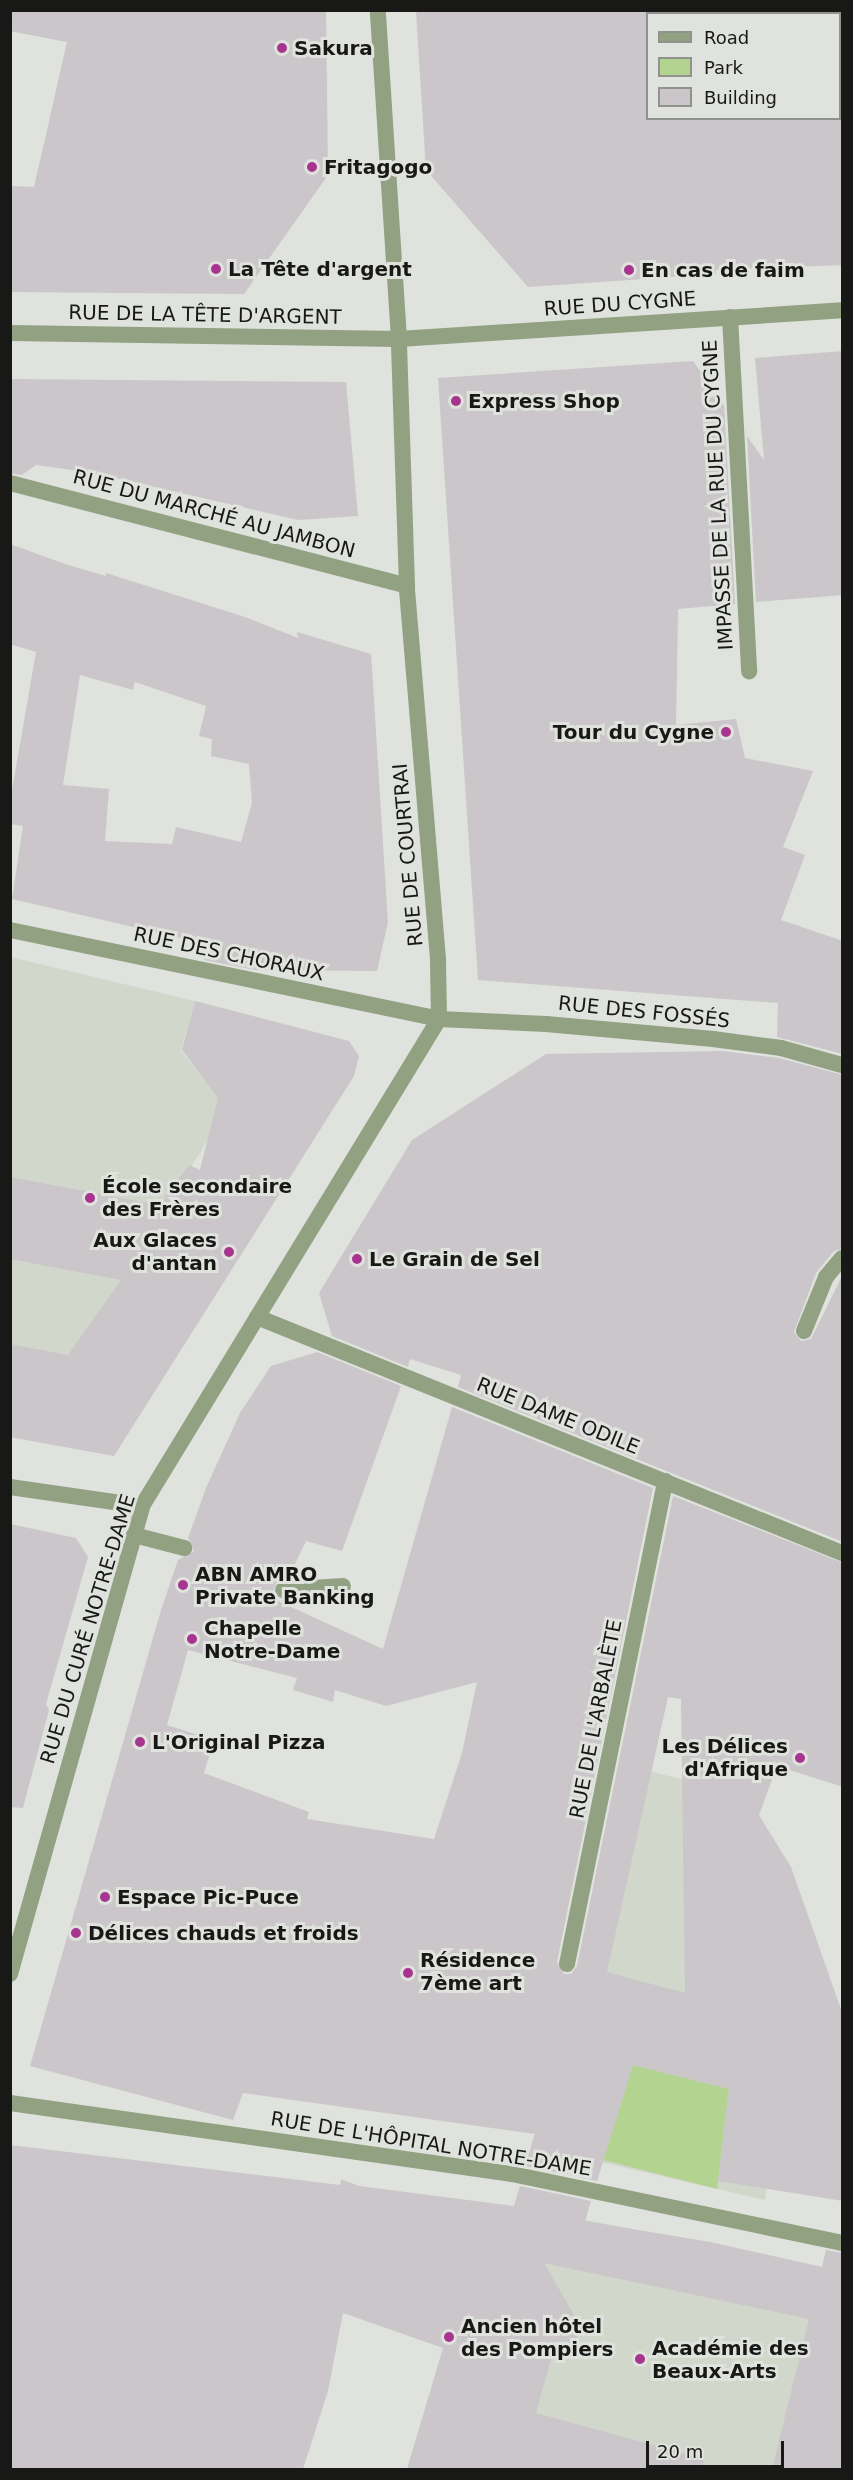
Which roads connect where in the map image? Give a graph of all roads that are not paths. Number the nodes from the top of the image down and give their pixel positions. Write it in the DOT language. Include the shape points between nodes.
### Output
graph roads {
  1 [pos="378,10"];
  2 [pos="843,310"];
  3 [pos="730,317"];
  4 [pos="10,333"];
  5 [pos="399,339"];
  6 [pos="10,483"];
  7 [pos="407,586"];
  8 [pos="749,671"];
  9 [pos="10,930"];
  10 [pos="439,1019"];
  11 [pos="843,1065"];
  12 [pos="843,1258"];
  13 [pos="257,1317"];
  14 [pos="804,1331"];
  15 [pos="665,1481"];
  16 [pos="10,1488"];
  17 [pos="142,1506"];
  18 [pos="134,1535"];
  19 [pos="184,1548"];
  20 [pos="843,1553"];
  21 [pos="343,1586"];
  22 [pos="283,1590"];
  23 [pos="567,1964"];
  24 [pos="10,1974"];
  25 [pos="10,2103"];
  26 [pos="843,2243"];
  1 -- 5 [label="street, RUE DE COURTRAI"];
  2 -- 3 [label="street, RUE DU CYGNE"];
  3 -- 5 [label="street, RUE DU CYGNE"];
  3 -- 8 [label="street, IMPASSE DE LA RUE DU CYGNE"];
  4 -- 5 [label="street, RUE DE LA TÊTE D'ARGENT"];
  5 -- 7 [label="street, RUE DE COURTRAI"];
  6 -- 7 [label="street, RUE DU MARCHÉ AU JAMBON"];
  7 -- 10 [label="street, RUE DE COURTRAI" via="438,959"];
  9 -- 10 [label="street, RUE DES CHORAUX"];
  10 -- 11 [label="street, RUE DES FOSSÉS" via="713,1039 781,1048"];
  10 -- 13 [label="street"];
  12 -- 14 [label="street" via="826,1277"];
  13 -- 15 [label="street, RUE DAME ODILE"];
  13 -- 17 [label="street, RUE DU CURÉ NOTRE-DAME"];
  15 -- 20 [label="street, RUE DAME ODILE"];
  15 -- 23 [label="street, RUE DE L'ARBALÈTE"];
  16 -- 17 [label="street"];
  17 -- 18 [label="street, RUE DU CURÉ NOTRE-DAME"];
  18 -- 19 [label="street"];
  18 -- 24 [label="street, RUE DU CURÉ NOTRE-DAME"];
  21 -- 22 [label="street"];
  25 -- 26 [label="street, RUE DE L'HÔPITAL NOTRE-DAME" via="459,2165"];
}
